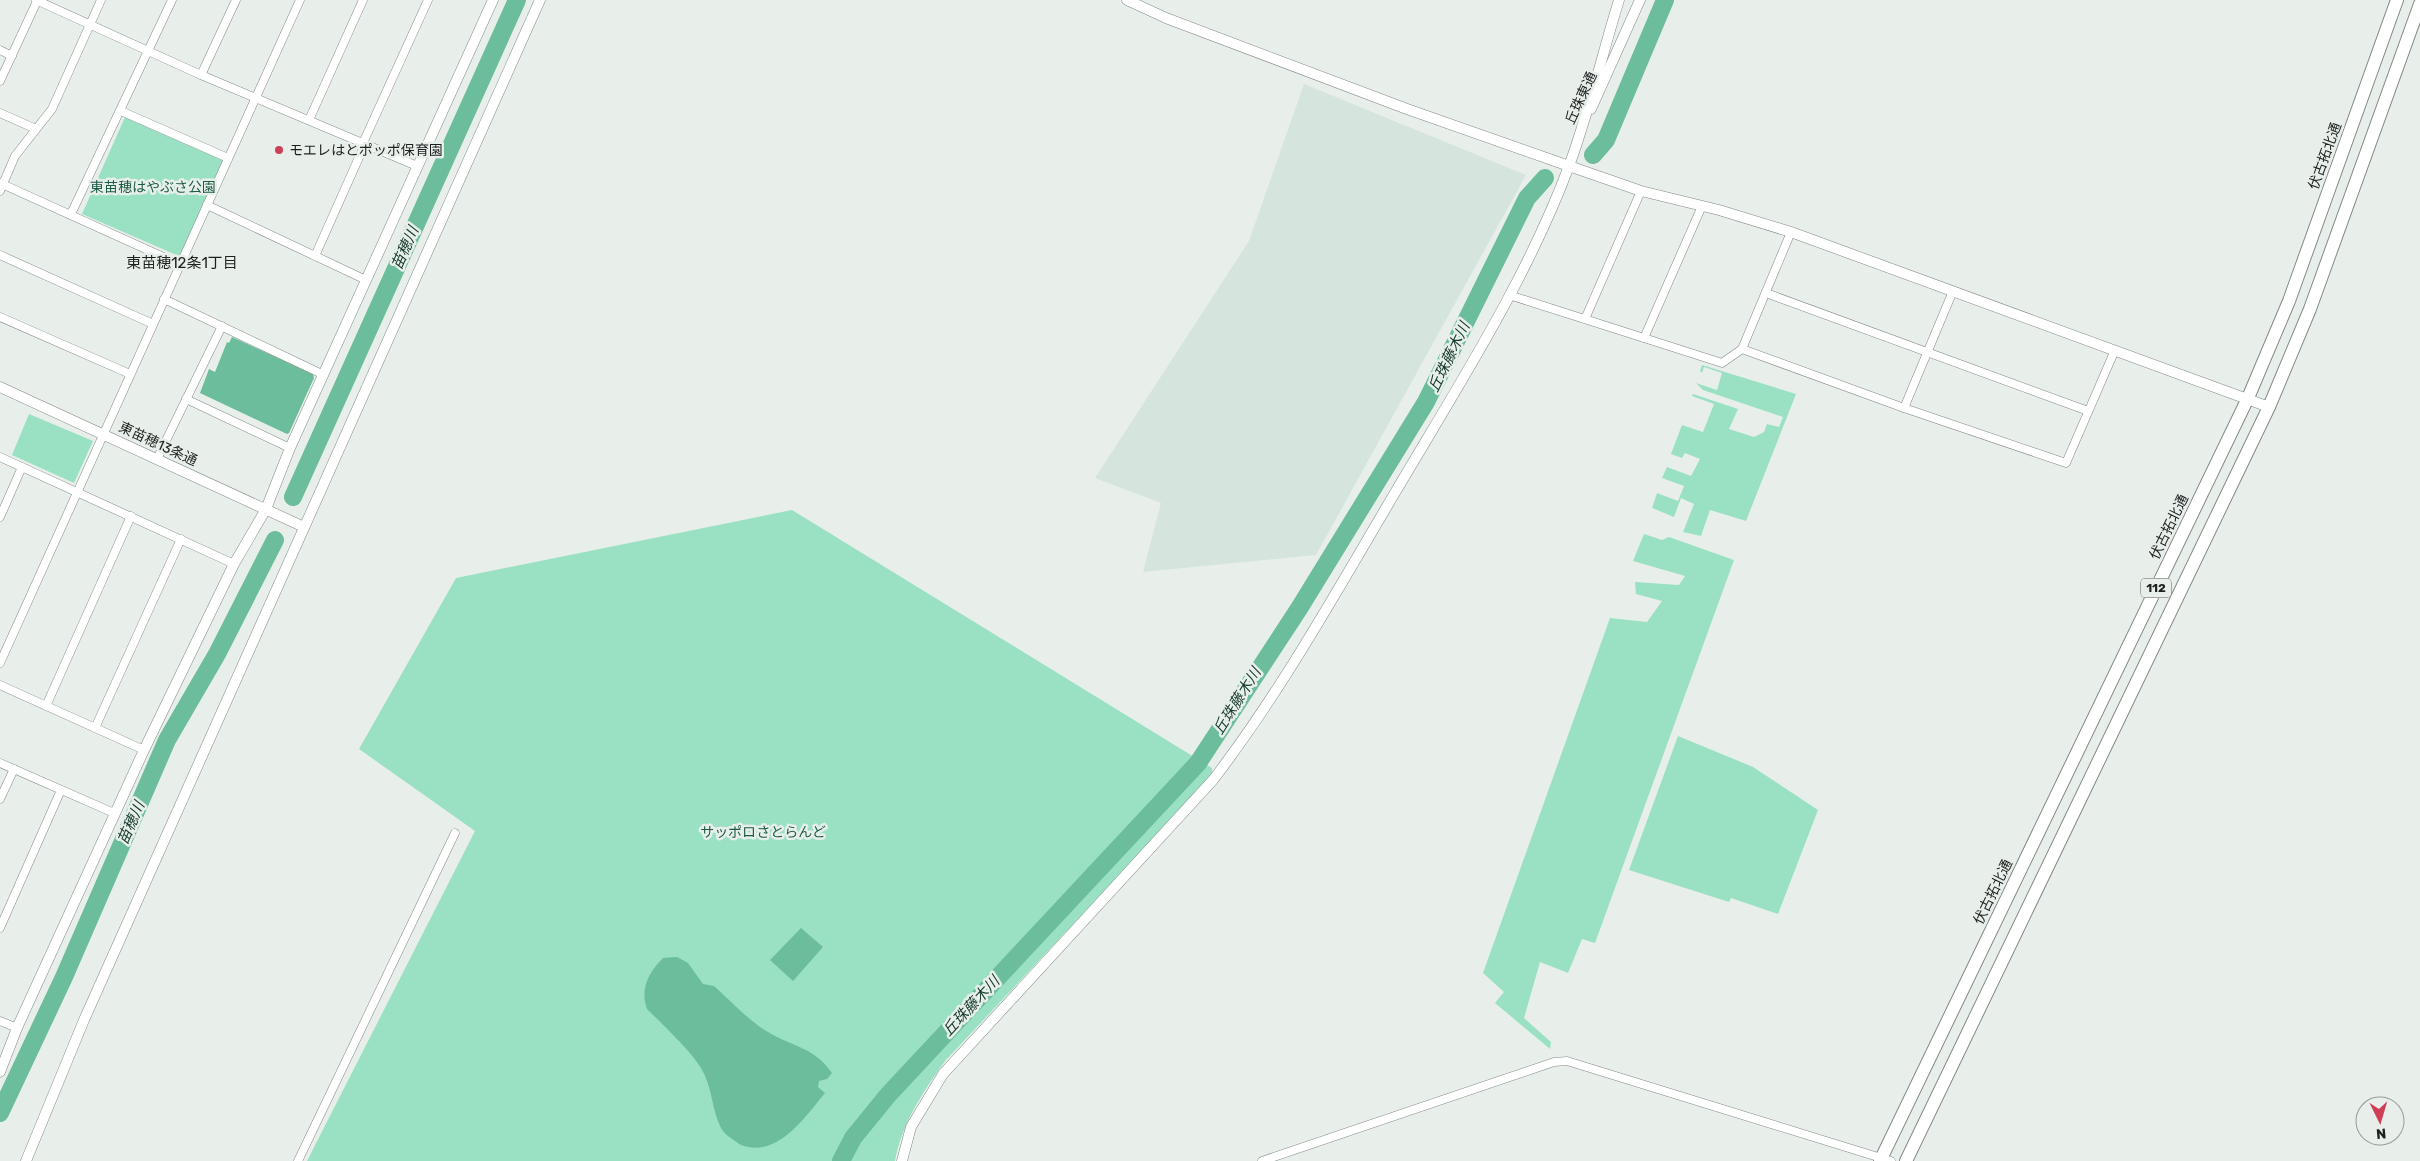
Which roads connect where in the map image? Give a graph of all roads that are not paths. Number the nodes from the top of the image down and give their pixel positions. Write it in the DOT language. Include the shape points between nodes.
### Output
graph roads {
  1 [pos="36,0"];
  2 [pos="101,0"];
  3 [pos="172,0"];
  4 [pos="236,0"];
  5 [pos="300,0"];
  6 [pos="363,0"];
  7 [pos="428,0"];
  8 [pos="493,0"];
  9 [pos="540,0"];
  10 [pos="1127,0"];
  11 [pos="1619,0"];
  12 [pos="1640,0"];
  13 [pos="2397,0"];
  14 [pos="2420,4"];
  15 [pos="90,24"];
  16 [pos="0,50"];
  17 [pos="149,52"];
  18 [pos="12,56"];
  19 [pos="201,75"];
  20 [pos="0,81"];
  21 [pos="256,98"];
  22 [pos="121,111"];
  23 [pos="0,113"];
  24 [pos="309,120"];
  25 [pos="36,129"];
  26 [pos="1579,135"];
  27 [pos="364,143"];
  28 [pos="228,158"];
  29 [pos="417,166"];
  30 [pos="1569,166"];
  31 [pos="1,186"];
  32 [pos="1641,190"];
  33 [pos="207,205"];
  34 [pos="1702,206"];
  35 [pos="71,214"];
  36 [pos="1791,232"];
  37 [pos="0,255"];
  38 [pos="315,256"];
  39 [pos="180,265"];
  40 [pos="366,280"];
  41 [pos="1953,291"];
  42 [pos="1766,293"];
  43 [pos="1509,295"];
  44 [pos="164,299"];
  45 [pos="0,317"];
  46 [pos="1585,319"];
  47 [pos="153,324"];
  48 [pos="222,326"];
  49 [pos="1644,338"];
  50 [pos="1742,349"];
  51 [pos="2115,350"];
  52 [pos="1928,352"];
  53 [pos="130,374"];
  54 [pos="324,375"];
  55 [pos="0,387"];
  56 [pos="2248,398"];
  57 [pos="186,400"];
  58 [pos="2269,407"];
  59 [pos="1904,408"];
  60 [pos="2088,411"];
  61 [pos="103,434"];
  62 [pos="290,448"];
  63 [pos="0,457"];
  64 [pos="156,459"];
  65 [pos="22,467"];
  66 [pos="79,492"];
  67 [pos="266,509"];
  68 [pos="131,516"];
  69 [pos="0,517"];
  70 [pos="304,527"];
  71 [pos="181,539"];
  72 [pos="234,564"];
  73 [pos="0,663"];
  74 [pos="0,685"];
  75 [pos="46,706"];
  76 [pos="95,728"];
  77 [pos="144,750"];
  78 [pos="0,763"];
  79 [pos="14,769"];
  80 [pos="61,790"];
  81 [pos="0,799"];
  82 [pos="114,813"];
  83 [pos="455,833"];
  84 [pos="0,928"];
  85 [pos="0,1021"];
  86 [pos="16,1028"];
  87 [pos="0,1072"];
  88 [pos="1884,1160"];
  89 [pos="26,1161"];
  90 [pos="298,1161"];
  91 [pos="902,1161"];
  92 [pos="1262,1161"];
  93 [pos="1906,1161"];
  1 -- 15 [label="street"];
  1 -- 18 [label="street"];
  2 -- 15 [label="street"];
  3 -- 17 [label="street"];
  4 -- 19 [label="street"];
  5 -- 21 [label="street"];
  6 -- 24 [label="street"];
  7 -- 27 [label="street"];
  8 -- 29 [label="street"];
  9 -- 70 [label="street"];
  10 -- 30 [label="street" via="1194,29"];
  11 -- 26 [label="street, 丘珠東通"];
  12 -- 26 [label="street, 丘珠東通"];
  13 -- 56 [label="main road, 伏古拓北通 / 112" via="2289,301"];
  14 -- 58 [label="main road, 112" via="2310,309"];
  15 -- 17 [label="street"];
  15 -- 25 [label="street" via="52,109"];
  16 -- 18 [label="street"];
  17 -- 19 [label="street"];
  17 -- 22 [label="street"];
  18 -- 20 [label="street"];
  19 -- 21 [label="street"];
  21 -- 24 [label="street"];
  21 -- 28 [label="street"];
  22 -- 28 [label="street"];
  22 -- 35 [label="street"];
  23 -- 25 [label="street"];
  24 -- 27 [label="street"];
  25 -- 31 [label="street" via="16,156"];
  26 -- 30 [label="street"];
  27 -- 29 [label="street"];
  27 -- 38 [label="street"];
  28 -- 33 [label="street"];
  29 -- 40 [label="street"];
  30 -- 32 [label="street"];
  30 -- 43 [label="street"];
  31 -- 35 [label="street"];
  32 -- 34 [label="street"];
  32 -- 46 [label="street"];
  33 -- 38 [label="street"];
  33 -- 39 [label="street"];
  34 -- 36 [label="street"];
  34 -- 49 [label="street"];
  35 -- 39 [label="street"];
  36 -- 41 [label="street"];
  36 -- 42 [label="street"];
  37 -- 47 [label="street"];
  38 -- 40 [label="street"];
  39 -- 44 [label="street"];
  40 -- 54 [label="street"];
  41 -- 51 [label="street"];
  41 -- 52 [label="street"];
  42 -- 50 [label="street"];
  42 -- 52 [label="street"];
  43 -- 46 [label="street"];
  43 -- 91 [label="street" via="1330,603 1245,737 1196,799 943,1074 911,1127"];
  44 -- 47 [label="street"];
  44 -- 48 [label="street"];
  45 -- 53 [label="street"];
  46 -- 49 [label="street"];
  47 -- 53 [label="street"];
  48 -- 54 [label="street"];
  48 -- 57 [label="street"];
  49 -- 50 [label="street" via="1722,363"];
  50 -- 59 [label="street"];
  51 -- 56 [label="street"];
  51 -- 60 [label="street"];
  52 -- 59 [label="street"];
  52 -- 60 [label="street"];
  53 -- 61 [label="street"];
  54 -- 62 [label="street"];
  55 -- 61 [label="street, 東苗穂13条通"];
  56 -- 58 [label="street"];
  56 -- 88 [label="main road, 伏古拓北通 / 112"];
  57 -- 62 [label="street"];
  57 -- 64 [label="street"];
  58 -- 93 [label="main road, 112"];
  59 -- 60 [label="street" via="2066,463"];
  61 -- 64 [label="street, 東苗穂13条通"];
  61 -- 66 [label="street"];
  62 -- 67 [label="street"];
  63 -- 65 [label="street"];
  64 -- 67 [label="street, 東苗穂13条通"];
  65 -- 66 [label="street"];
  65 -- 69 [label="street"];
  66 -- 68 [label="street"];
  66 -- 73 [label="street"];
  67 -- 70 [label="street, 東苗穂13条通"];
  67 -- 72 [label="street"];
  68 -- 71 [label="street"];
  68 -- 75 [label="street"];
  70 -- 89 [label="street" via="84,1020"];
  71 -- 72 [label="street"];
  71 -- 76 [label="street"];
  72 -- 77 [label="street"];
  74 -- 75 [label="street"];
  75 -- 76 [label="street"];
  76 -- 77 [label="street"];
  77 -- 82 [label="street"];
  78 -- 79 [label="street"];
  79 -- 80 [label="street"];
  79 -- 81 [label="street"];
  80 -- 82 [label="street"];
  80 -- 84 [label="street"];
  82 -- 86 [label="street"];
  83 -- 90 [label="street"];
  85 -- 86 [label="street"];
  86 -- 87 [label="street"];
  88 -- 92 [label="street" via="1567,1061 1554,1062"];
}
